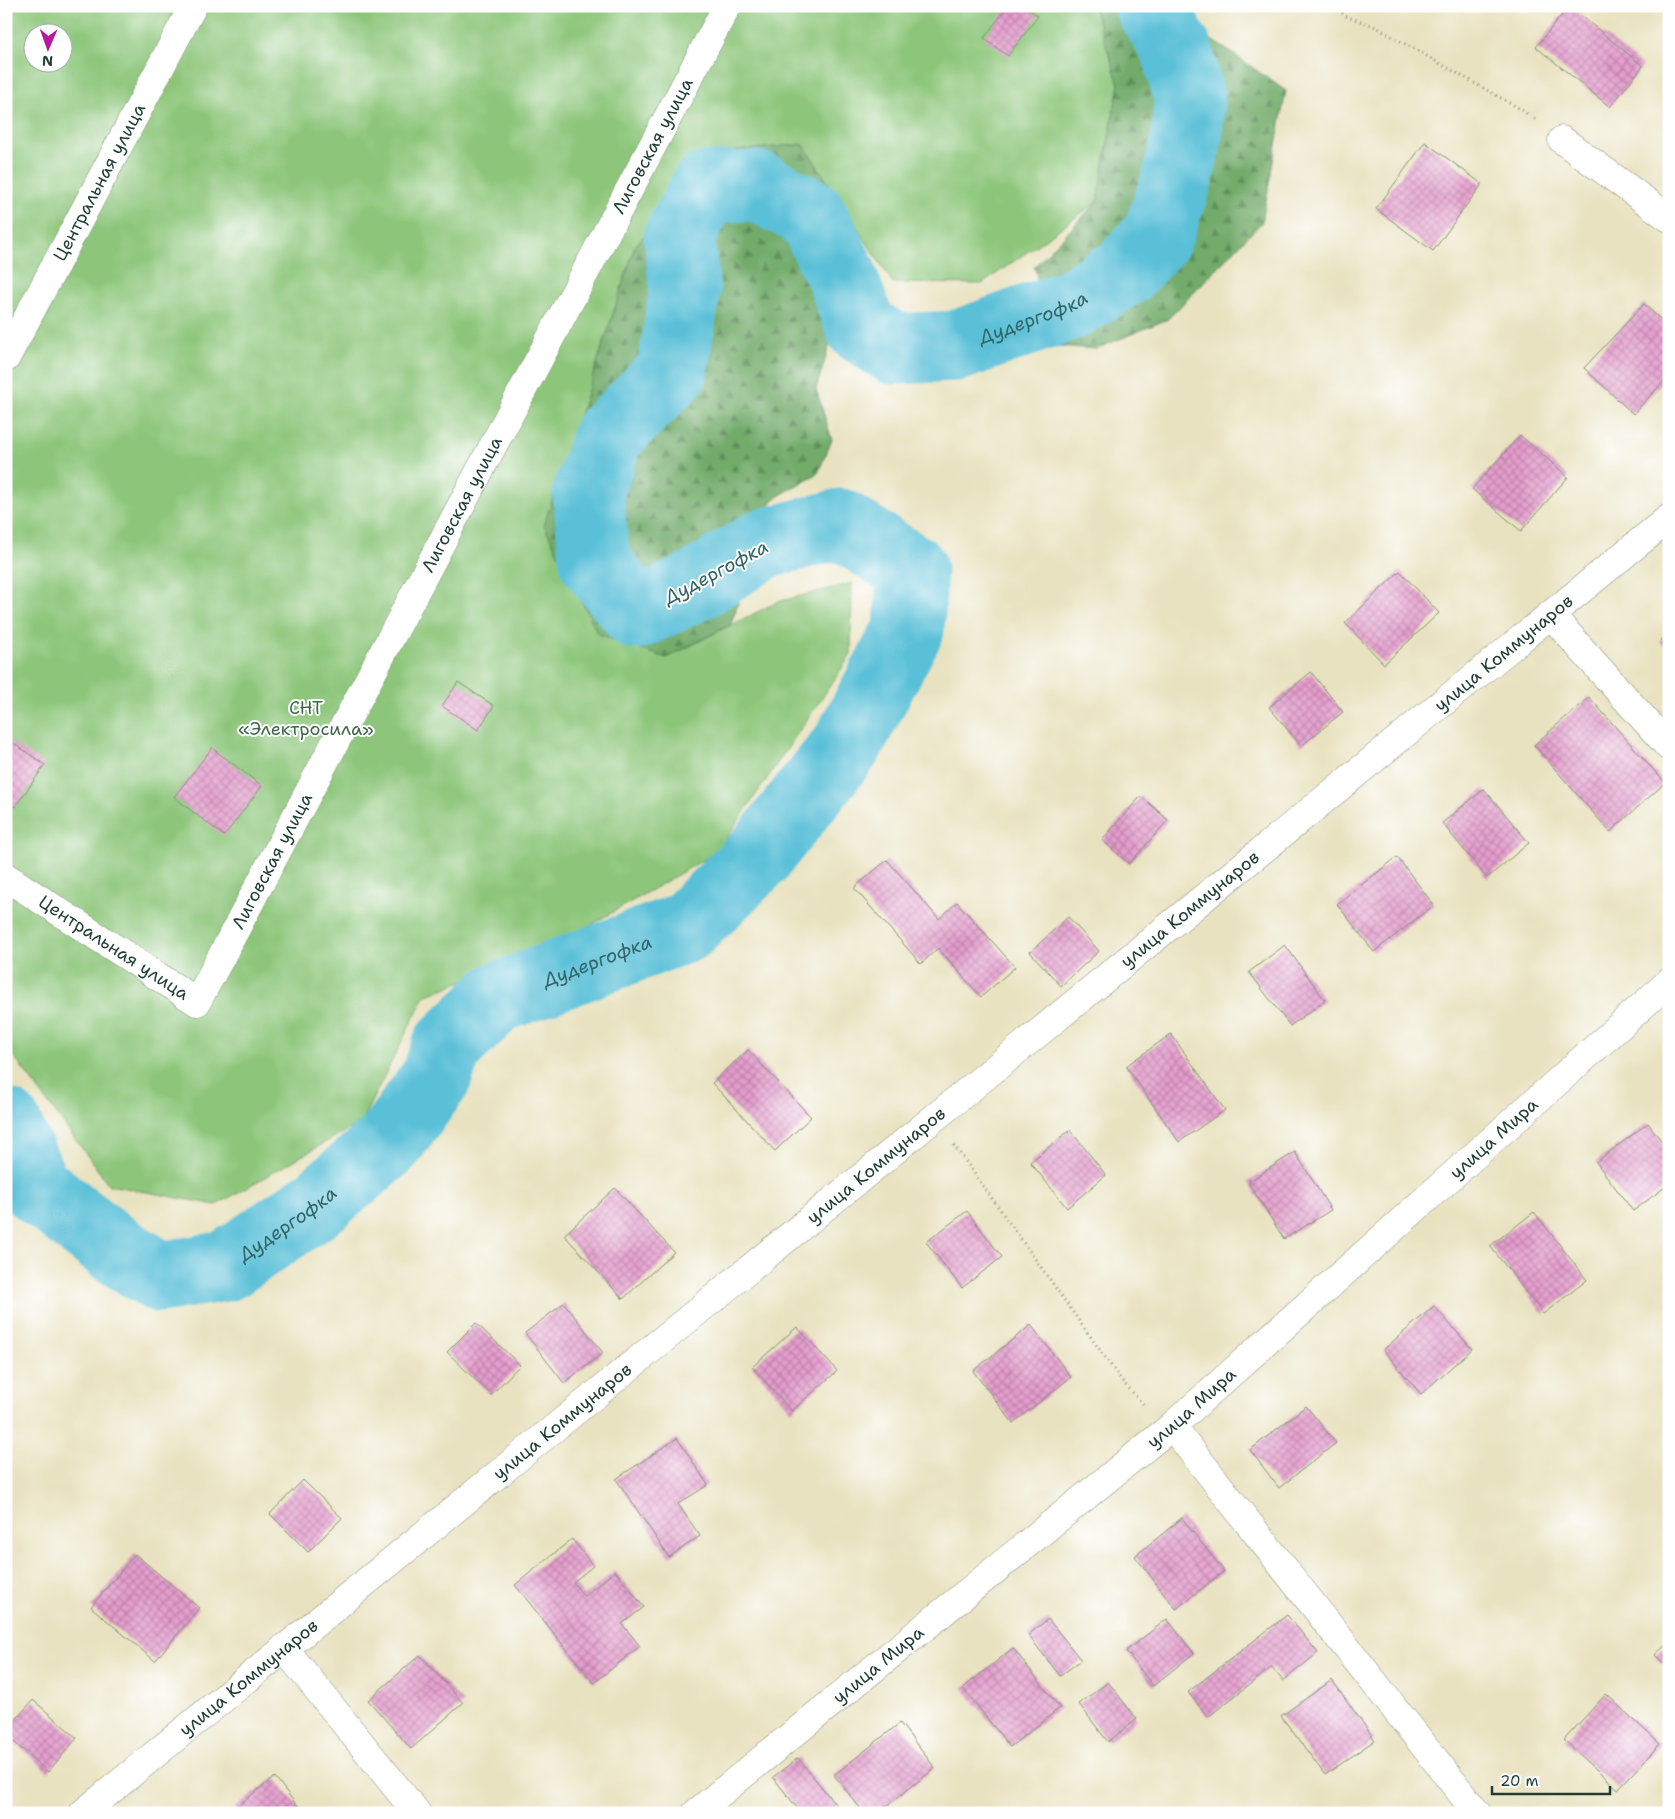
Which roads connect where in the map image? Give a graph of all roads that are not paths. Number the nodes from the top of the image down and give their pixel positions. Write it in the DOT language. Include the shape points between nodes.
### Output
graph roads {
  1 [pos="193,6"];
  2 [pos="727,6"];
  3 [pos="1562,140"];
  4 [pos="1669,218"];
  5 [pos="6,358"];
  6 [pos="1669,518"];
  7 [pos="1551,615"];
  8 [pos="1669,747"];
  9 [pos="6,877"];
  10 [pos="1669,982"];
  11 [pos="197,1002"];
  12 [pos="1172,1426"];
  13 [pos="284,1648"];
  14 [pos="83,1813"];
  15 [pos="418,1813"];
  16 [pos="696,1813"];
  17 [pos="1477,1813"];
  1 -- 5 [label="street, Центральная улица"];
  2 -- 11 [label="street, Лиговская улица"];
  3 -- 4 [label="street"];
  6 -- 7 [label="street, улица Коммунаров"];
  7 -- 8 [label="street"];
  7 -- 13 [label="street, улица Коммунаров"];
  9 -- 11 [label="street, Центральная улица"];
  10 -- 12 [label="street, улица Мира"];
  12 -- 16 [label="street, улица Мира"];
  12 -- 17 [label="street"];
  13 -- 14 [label="street, улица Коммунаров"];
  13 -- 15 [label="street"];
}
